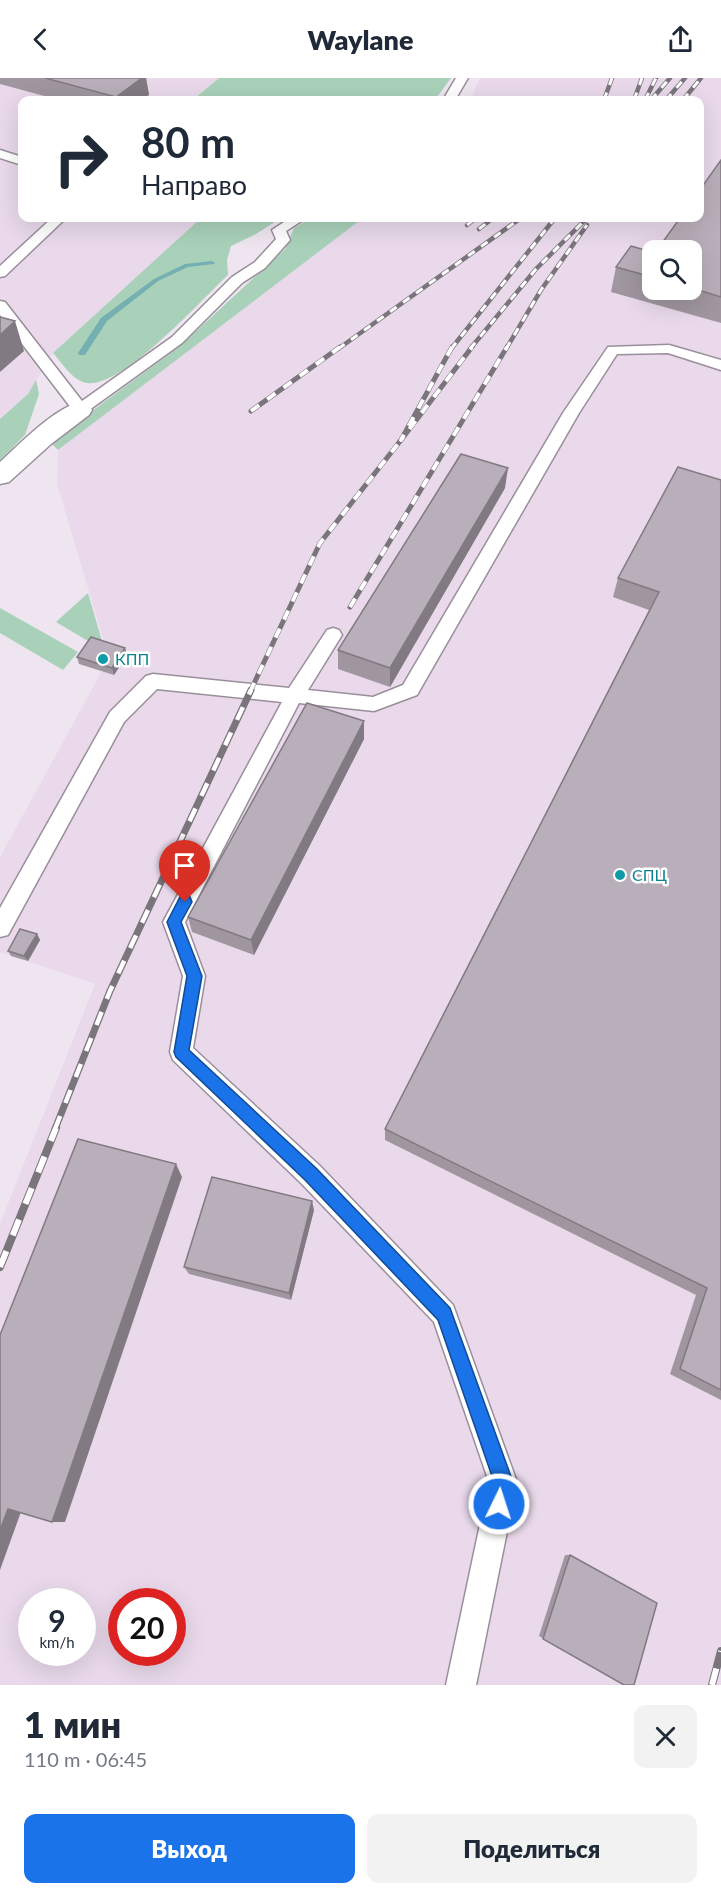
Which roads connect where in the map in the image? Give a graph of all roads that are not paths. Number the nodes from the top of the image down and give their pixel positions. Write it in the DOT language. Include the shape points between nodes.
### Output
graph roads {
  1 [pos="462,78"];
  2 [pos="451,96"];
  3 [pos="0,154"];
  4 [pos="18,160"];
  5 [pos="55,222"];
  6 [pos="292,222"];
  7 [pos="0,254"];
  8 [pos="14,260"];
  9 [pos="0,273"];
  10 [pos="0,305"];
  11 [pos="721,365"];
  12 [pos="80,410"];
  13 [pos="0,476"];
  14 [pos="333,635"];
  15 [pos="294,696"];
  16 [pos="0,928"];
  17 [pos="461,1685"];
  1 -- 2 [label="lane"];
  3 -- 4 [label="lane"];
  5 -- 8 [label="lane"];
  6 -- 12 [label="lane" via="279,230 283,240 260,266 237,280 177,340"];
  7 -- 8 [label="lane"];
  8 -- 9 [label="lane"];
  10 -- 12 [label="lane"];
  11 -- 15 [label="lane" via="669,349 613,350 571,413 410,690 374,704"];
  12 -- 13 [label="street"];
  14 -- 15 [label="lane"];
  15 -- 16 [label="lane" via="153,681 117,717"];
  15 -- 17 [label="lane" via="174,922 194,976 181,1052 311,1175 444,1314 503,1482"];
}
